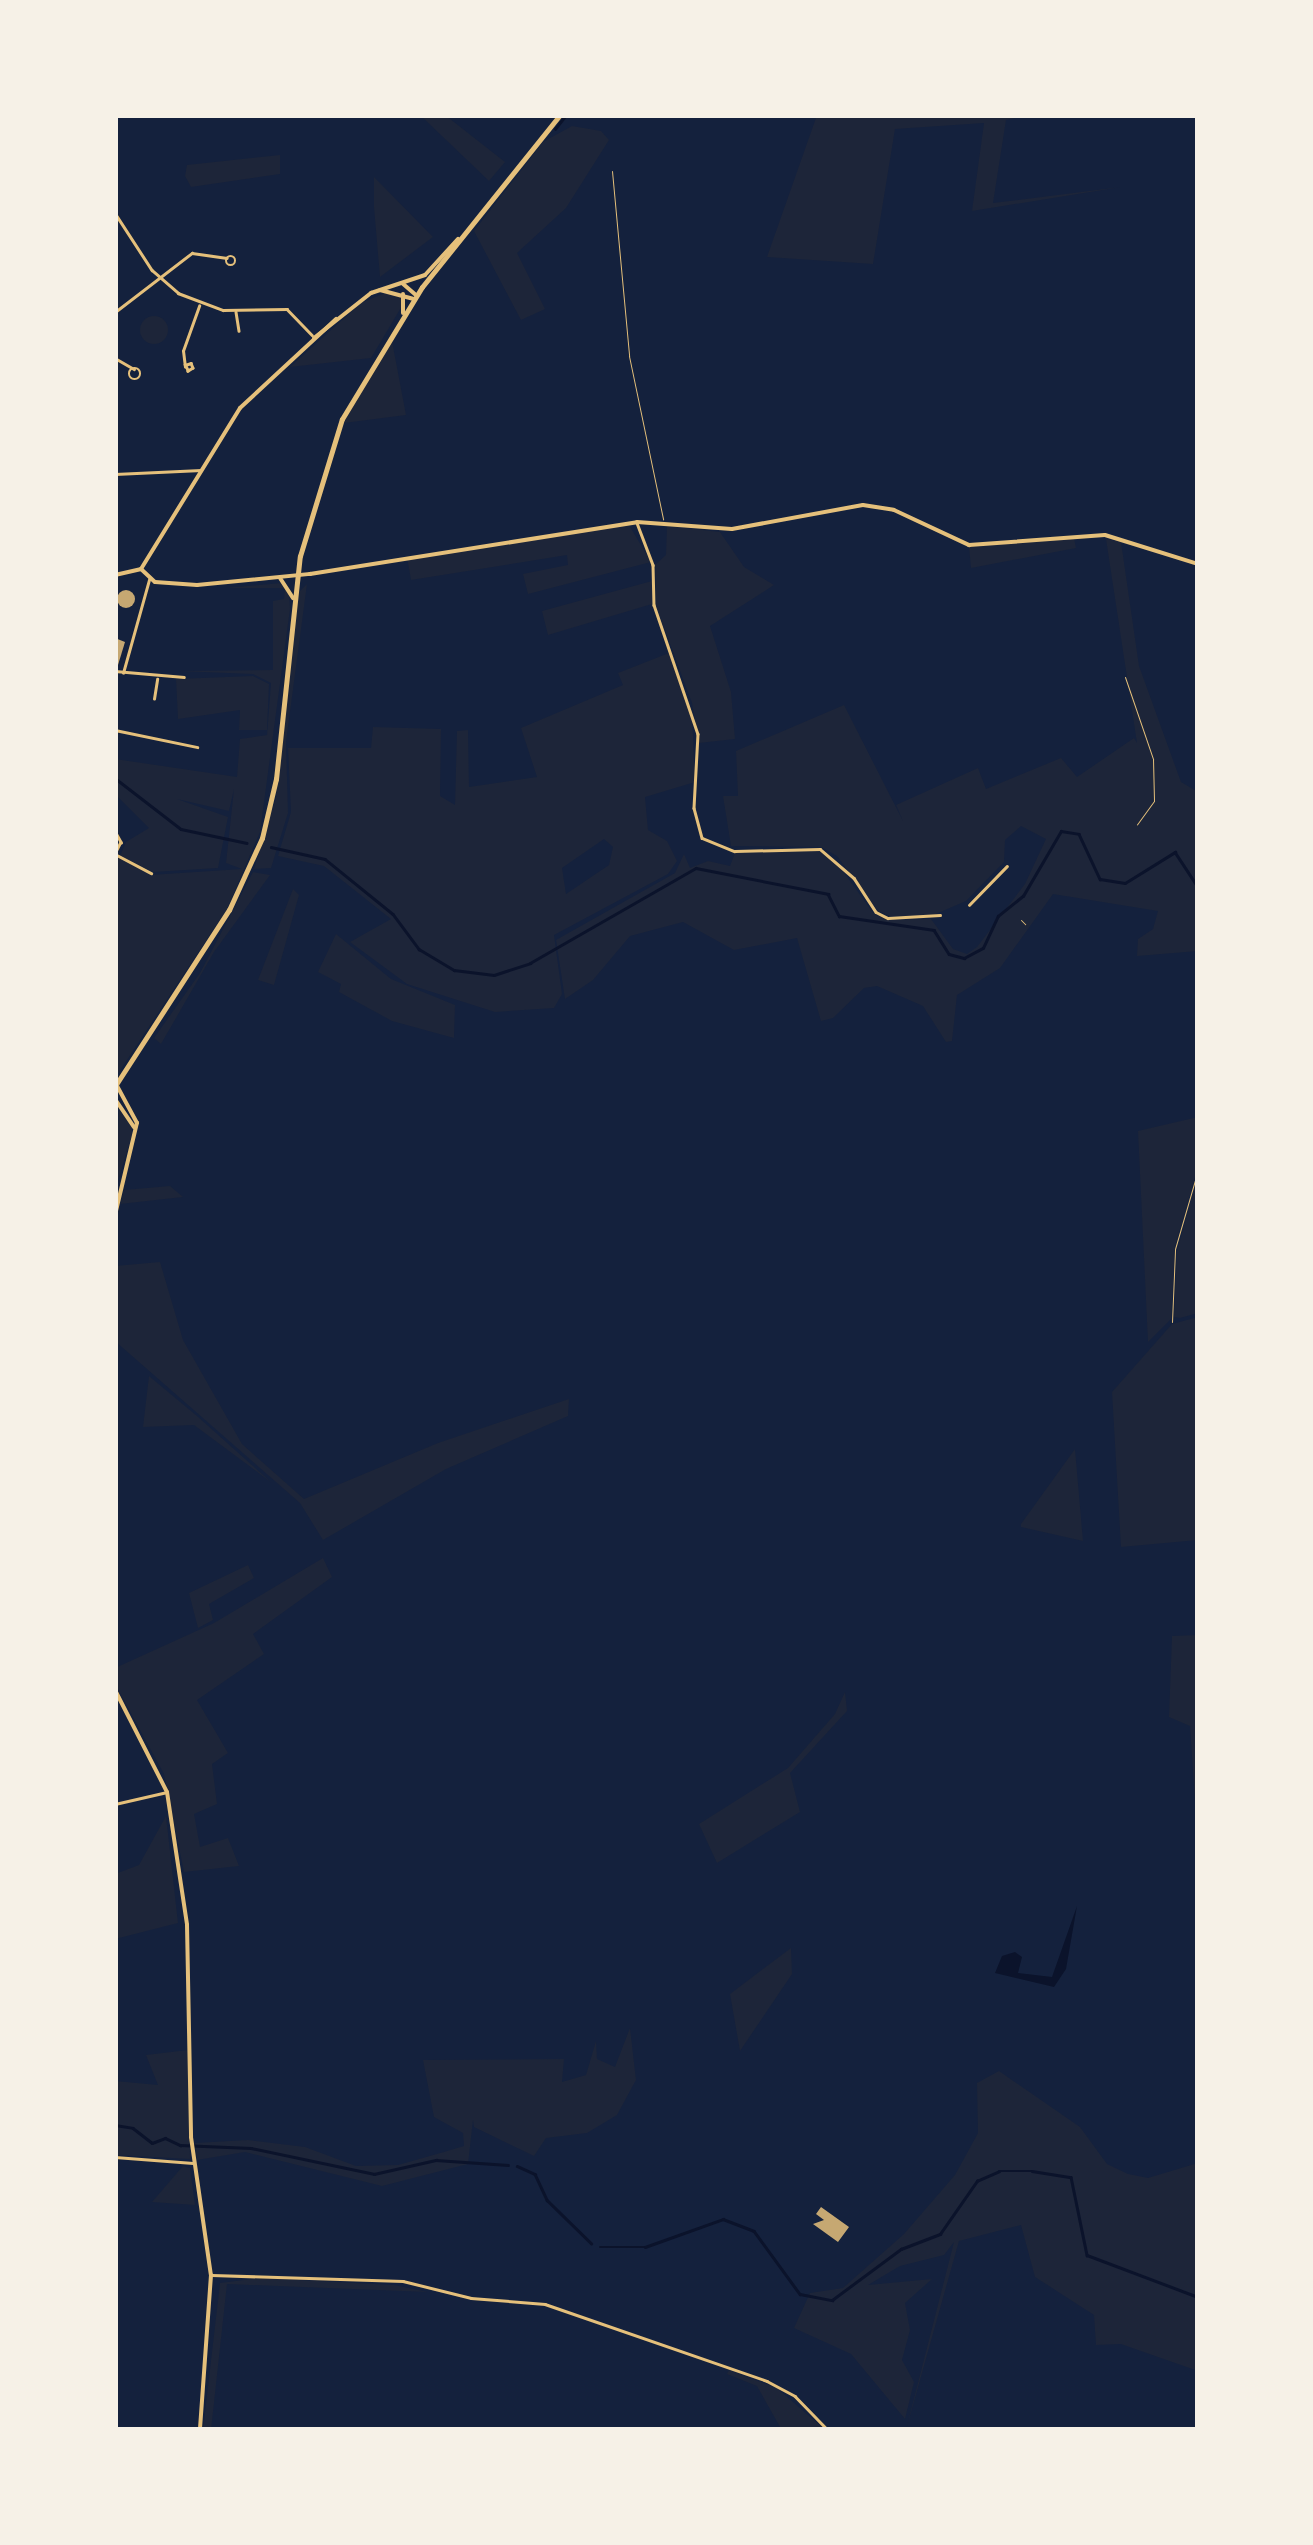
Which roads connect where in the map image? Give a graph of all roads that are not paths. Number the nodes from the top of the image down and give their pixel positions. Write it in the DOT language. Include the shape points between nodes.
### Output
graph roads {
  1 [pos="560,115"];
  2 [pos="1136,115"];
  3 [pos="1198,116"];
  4 [pos="612,171"];
  5 [pos="115,214"];
  6 [pos="459,238"];
  7 [pos="226,258"];
  8 [pos="161,279"];
  9 [pos="400,282"];
  10 [pos="375,291"];
  11 [pos="403,294"];
  12 [pos="415,298"];
  13 [pos="200,304"];
  14 [pos="236,310"];
  15 [pos="115,312"];
  16 [pos="403,316"];
  17 [pos="238,331"];
  18 [pos="314,338"];
  19 [pos="115,358"];
  20 [pos="185,367"];
  21 [pos="134,369"];
  22 [pos="201,470"];
  23 [pos="115,474"];
  24 [pos="637,522"];
  25 [pos="664,522"];
  26 [pos="1198,564"];
  27 [pos="141,569"];
  28 [pos="115,575"];
  29 [pos="297,576"];
  30 [pos="275,578"];
  31 [pos="148,580"];
  32 [pos="294,602"];
  33 [pos="115,671"];
  34 [pos="123,673"];
  35 [pos="184,677"];
  36 [pos="157,678"];
  37 [pos="154,699"];
  38 [pos="115,730"];
  39 [pos="197,747"];
  40 [pos="115,832"];
  41 [pos="115,853"];
  42 [pos="1008,866"];
  43 [pos="151,873"];
  44 [pos="969,905"];
  45 [pos="940,915"];
  46 [pos="116,1085"];
  47 [pos="115,1099"];
  48 [pos="115,1108"];
  49 [pos="128,1112"];
  50 [pos="134,1135"];
  51 [pos="115,1215"];
  52 [pos="115,1690"];
  53 [pos="168,1792"];
  54 [pos="115,1804"];
  55 [pos="115,2157"];
  56 [pos="194,2163"];
  57 [pos="211,2275"];
  58 [pos="200,2430"];
  59 [pos="828,2430"];
  1 -- 6 [label="main road"];
  2 -- 3 [label="street"];
  4 -- 25 [label="lane" via="628,356"];
  5 -- 8 [label="street"];
  6 -- 9 [label="street" via="428,273"];
  6 -- 12 [label="main road"];
  7 -- 8 [label="street" via="197,251"];
  8 -- 13 [label="street"];
  8 -- 15 [label="street"];
  9 -- 10 [label="street"];
  9 -- 12 [label="street"];
  10 -- 11 [label="street"];
  10 -- 18 [label="street"];
  11 -- 12 [label="street"];
  11 -- 16 [label="street"];
  12 -- 16 [label="main road"];
  13 -- 14 [label="street"];
  13 -- 20 [label="street" via="183,351"];
  14 -- 17 [label="street"];
  14 -- 18 [label="street" via="287,309"];
  16 -- 29 [label="main road" via="334,437"];
  18 -- 22 [label="street" via="240,408"];
  19 -- 21 [label="street"];
  22 -- 23 [label="street"];
  22 -- 27 [label="street"];
  24 -- 25 [label="street"];
  24 -- 29 [label="street"];
  24 -- 45 [label="street" via="654,565 654,605 698,734 694,808 702,838 735,852 820,849 844,868 876,912 888,918"];
  25 -- 26 [label="street" via="752,527 870,505 969,544 1105,535"];
  27 -- 28 [label="street"];
  27 -- 31 [label="street"];
  29 -- 30 [label="street"];
  29 -- 32 [label="main road"];
  30 -- 31 [label="street" via="197,585"];
  30 -- 32 [label="street" via="289,584"];
  31 -- 34 [label="street"];
  32 -- 46 [label="main road" via="276,779 258,847 230,910"];
  33 -- 34 [label="street"];
  34 -- 36 [label="street"];
  35 -- 36 [label="street"];
  36 -- 37 [label="street"];
  38 -- 39 [label="street"];
  40 -- 41 [label="street" via="121,842"];
  41 -- 43 [label="street"];
  42 -- 44 [label="street"];
  46 -- 50 [label="street" via="136,1114"];
  47 -- 49 [label="street"];
  48 -- 49 [label="street"];
  49 -- 50 [label="street"];
  50 -- 51 [label="street"];
  52 -- 53 [label="street"];
  53 -- 54 [label="street"];
  53 -- 56 [label="street" via="190,1964"];
  55 -- 56 [label="street"];
  56 -- 57 [label="street"];
  57 -- 58 [label="street"];
  57 -- 59 [label="street" via="403,2281 471,2298 546,2304 767,2381 796,2396"];
}
